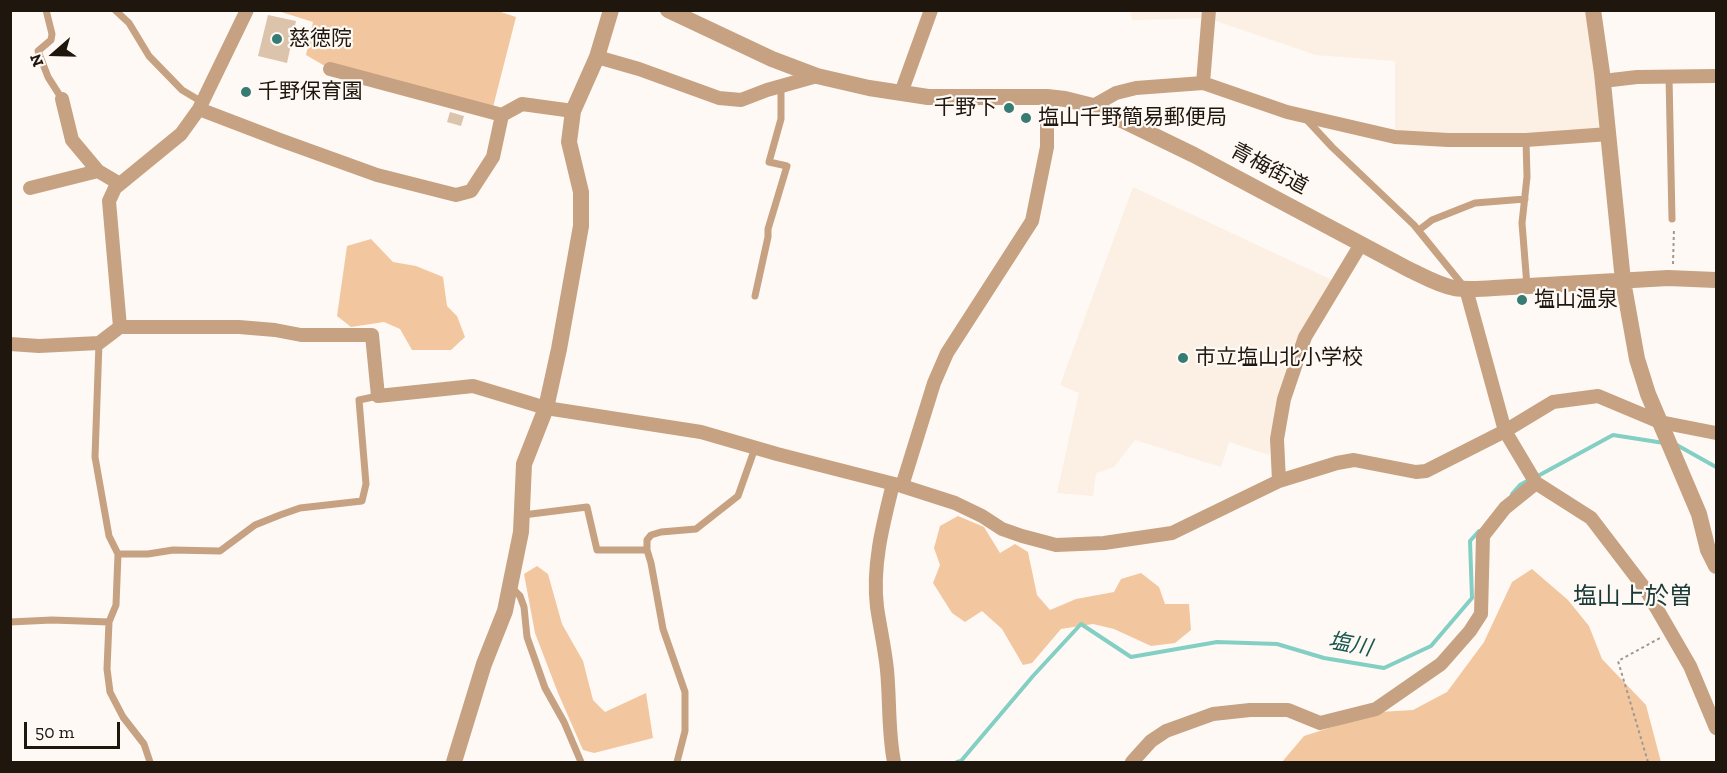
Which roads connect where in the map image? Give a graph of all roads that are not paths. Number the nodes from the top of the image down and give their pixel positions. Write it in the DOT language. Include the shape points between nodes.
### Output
graph roads {
  1 [pos="46,10"];
  2 [pos="115,10"];
  3 [pos="247,10"];
  4 [pos="611,10"];
  5 [pos="668,10"];
  6 [pos="931,10"];
  7 [pos="1209,10"];
  8 [pos="1593,10"];
  9 [pos="597,57"];
  10 [pos="330,69"];
  11 [pos="817,76"];
  12 [pos="1716,76"];
  13 [pos="1668,77"];
  14 [pos="1603,81"];
  15 [pos="1203,83"];
  16 [pos="781,86"];
  17 [pos="901,93"];
  18 [pos="1047,97"];
  19 [pos="62,99"];
  20 [pos="200,106"];
  21 [pos="1093,106"];
  22 [pos="573,111"];
  23 [pos="502,115"];
  24 [pos="1302,115"];
  25 [pos="1608,134"];
  26 [pos="1526,140"];
  27 [pos="98,171"];
  28 [pos="120,184"];
  29 [pos="30,188"];
  30 [pos="1525,199"];
  31 [pos="1672,219"];
  32 [pos="1419,230"];
  33 [pos="1361,244"];
  34 [pos="1716,280"];
  35 [pos="1623,281"];
  36 [pos="1527,286"];
  37 [pos="1466,289"];
  38 [pos="754,296"];
  39 [pos="120,327"];
  40 [pos="99,343"];
  41 [pos="10,344"];
  42 [pos="378,396"];
  43 [pos="546,408"];
  44 [pos="1660,422"];
  45 [pos="1505,431"];
  46 [pos="1716,433"];
  47 [pos="755,448"];
  48 [pos="1279,481"];
  49 [pos="1536,482"];
  50 [pos="898,485"];
  51 [pos="523,515"];
  52 [pos="647,550"];
  53 [pos="118,554"];
  54 [pos="1716,566"];
  55 [pos="510,586"];
  56 [pos="10,622"];
  57 [pos="109,622"];
  58 [pos="1716,728"];
  59 [pos="894,760"];
  60 [pos="150,762"];
  61 [pos="454,762"];
  62 [pos="580,762"];
  63 [pos="677,762"];
  64 [pos="1132,762"];
  1 -- 19 [label="lane" via="51,40 38,51"];
  2 -- 20 [label="lane" via="129,23 149,56"];
  3 -- 20 [label="street"];
  4 -- 9 [label="street"];
  5 -- 11 [label="street, 青梅街道"];
  6 -- 17 [label="street"];
  7 -- 15 [label="street"];
  8 -- 14 [label="street"];
  9 -- 16 [label="street" via="719,98 741,100"];
  9 -- 22 [label="street"];
  10 -- 23 [label="street"];
  11 -- 16 [label="street"];
  11 -- 17 [label="street, 青梅街道"];
  12 -- 13 [label="street"];
  13 -- 14 [label="street"];
  13 -- 31 [label="lane"];
  14 -- 25 [label="street"];
  15 -- 21 [label="street" via="1137,88 1116,93"];
  15 -- 24 [label="street"];
  16 -- 38 [label="lane" via="781,119 769,162 787,166"];
  17 -- 18 [label="street, 青梅街道"];
  18 -- 21 [label="street, 青梅街道"];
  18 -- 50 [label="street" via="1047,147 1032,221 947,353"];
  19 -- 27 [label="street" via="72,140"];
  20 -- 23 [label="street" via="377,175 456,195 471,191 493,157"];
  20 -- 28 [label="street" via="181,134"];
  21 -- 33 [label="street, 青梅街道"];
  22 -- 23 [label="street" via="522,104"];
  22 -- 43 [label="street" via="569,142 580,192 581,226"];
  24 -- 26 [label="street" via="1395,137"];
  24 -- 32 [label="lane"];
  25 -- 26 [label="street"];
  25 -- 35 [label="street"];
  26 -- 30 [label="lane"];
  27 -- 28 [label="street"];
  27 -- 29 [label="street"];
  28 -- 39 [label="street" via="110,201"];
  30 -- 32 [label="lane" via="1475,203 1431,220"];
  30 -- 36 [label="lane" via="1522,223"];
  32 -- 37 [label="lane"];
  33 -- 37 [label="street, 青梅街道" via="1438,283"];
  33 -- 48 [label="street" via="1305,337 1284,399 1277,439"];
  34 -- 35 [label="street, 青梅街道"];
  35 -- 36 [label="street, 青梅街道"];
  35 -- 44 [label="street" via="1637,359"];
  36 -- 37 [label="street, 青梅街道"];
  37 -- 45 [label="street"];
  39 -- 40 [label="street"];
  39 -- 42 [label="street" via="239,327 301,335 372,335"];
  40 -- 41 [label="street"];
  40 -- 53 [label="lane" via="95,457 109,536"];
  42 -- 43 [label="street" via="473,386"];
  42 -- 53 [label="lane" via="358,400 366,484 362,501 300,508 280,515 255,525 220,551"];
  43 -- 47 [label="street" via="701,432"];
  43 -- 51 [label="street" via="524,464"];
  44 -- 45 [label="street" via="1598,396 1553,402"];
  44 -- 46 [label="street"];
  44 -- 54 [label="street" via="1700,514"];
  45 -- 48 [label="street" via="1426,471 1354,460"];
  45 -- 49 [label="street"];
  47 -- 50 [label="street"];
  47 -- 52 [label="lane" via="738,496 696,529 651,535"];
  48 -- 50 [label="street" via="1172,533 1104,543 1056,544 1002,529 955,503"];
  49 -- 58 [label="street" via="1591,518 1646,590 1690,666"];
  49 -- 64 [label="street" via="1505,508 1483,536 1481,614 1441,664 1376,709 1320,723 1288,710 1213,714 1167,731 1151,741"];
  50 -- 59 [label="street" via="880,535 877,563 877,606 884,641"];
  51 -- 52 [label="lane" via="587,507 597,550"];
  51 -- 55 [label="street"];
  52 -- 63 [label="lane" via="663,629 685,692 686,730"];
  53 -- 57 [label="lane" via="116,605"];
  55 -- 61 [label="street"];
  55 -- 62 [label="lane" via="520,596 530,647"];
  56 -- 57 [label="lane"];
  57 -- 60 [label="lane" via="110,692 144,744"];
}
